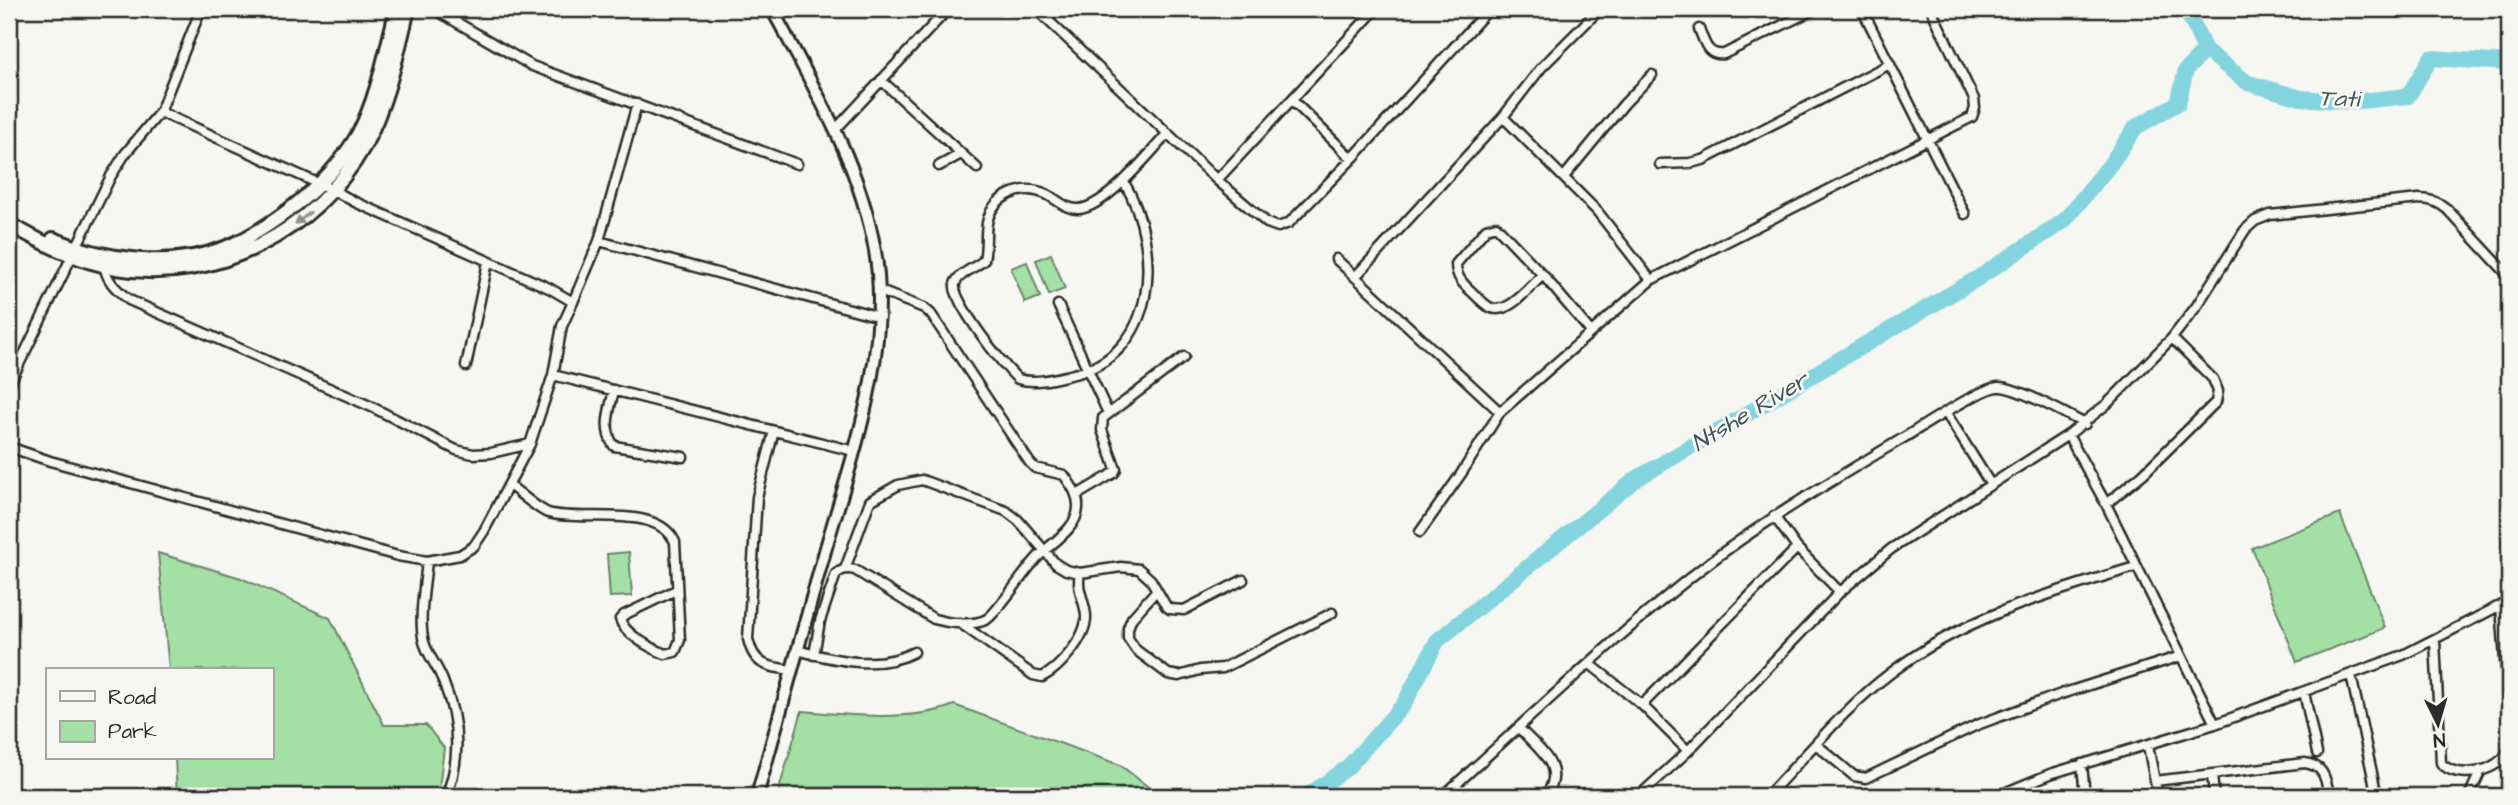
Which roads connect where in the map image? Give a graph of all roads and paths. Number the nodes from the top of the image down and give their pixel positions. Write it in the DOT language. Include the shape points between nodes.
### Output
graph roads {
  1 [pos="201,9"];
  2 [pos="397,9"];
  3 [pos="408,9"];
  4 [pos="434,9"];
  5 [pos="772,9"];
  6 [pos="948,9"];
  7 [pos="1036,9"];
  8 [pos="1057,9"];
  9 [pos="1376,9"];
  10 [pos="1489,9"];
  11 [pos="1600,9"];
  12 [pos="1815,9"];
  13 [pos="1862,9"];
  14 [pos="1931,9"];
  15 [pos="1047,18"];
  16 [pos="1699,29"];
  17 [pos="1890,64"];
  18 [pos="1652,75"];
  19 [pos="881,80"];
  20 [pos="1293,101"];
  21 [pos="637,104"];
  22 [pos="160,111"];
  23 [pos="1503,117"];
  24 [pos="836,129"];
  25 [pos="1168,133"];
  26 [pos="1928,141"];
  27 [pos="961,154"];
  28 [pos="1352,159"];
  29 [pos="797,164"];
  30 [pos="1660,164"];
  31 [pos="939,166"];
  32 [pos="977,169"];
  33 [pos="1564,177"];
  34 [pos="1217,180"];
  35 [pos="1124,182"];
  36 [pos="320,184"];
  37 [pos="333,190"];
  38 [pos="1965,214"];
  39 [pos="9,218"];
  40 [pos="9,224"];
  41 [pos="598,241"];
  42 [pos="74,252"];
  43 [pos="1336,259"];
  44 [pos="104,260"];
  45 [pos="488,262"];
  46 [pos="1543,275"];
  47 [pos="2509,276"];
  48 [pos="1355,277"];
  49 [pos="1651,280"];
  50 [pos="880,291"];
  51 [pos="573,302"];
  52 [pos="1058,304"];
  53 [pos="880,317"];
  54 [pos="1591,332"];
  55 [pos="2172,338"];
  56 [pos="1184,357"];
  57 [pos="466,366"];
  58 [pos="1087,372"];
  59 [pos="553,375"];
  60 [pos="9,385"];
  61 [pos="614,390"];
  62 [pos="1108,412"];
  63 [pos="1500,412"];
  64 [pos="1945,413"];
  65 [pos="2085,424"];
  66 [pos="774,431"];
  67 [pos="2068,435"];
  68 [pos="530,444"];
  69 [pos="9,447"];
  70 [pos="854,451"];
  71 [pos="683,457"];
  72 [pos="509,485"];
  73 [pos="1991,485"];
  74 [pos="1077,495"];
  75 [pos="2106,504"];
  76 [pos="1774,516"];
  77 [pos="1420,531"];
  78 [pos="1797,548"];
  79 [pos="1045,549"];
  80 [pos="427,561"];
  81 [pos="2135,567"];
  82 [pos="845,569"];
  83 [pos="1080,573"];
  84 [pos="1243,580"];
  85 [pos="676,590"];
  86 [pos="1156,591"];
  87 [pos="1840,592"];
  88 [pos="2505,603"];
  89 [pos="1332,613"];
  90 [pos="959,623"];
  91 [pos="2435,640"];
  92 [pos="797,650"];
  93 [pos="914,652"];
  94 [pos="814,654"];
  95 [pos="2181,656"];
  96 [pos="1590,664"];
  97 [pos="792,670"];
  98 [pos="2351,675"];
  99 [pos="2304,692"];
  100 [pos="1642,705"];
  101 [pos="2509,715"];
  102 [pos="2215,724"];
  103 [pos="1519,728"];
  104 [pos="1817,745"];
  105 [pos="2148,746"];
  106 [pos="1688,751"];
  107 [pos="2317,753"];
  108 [pos="2509,753"];
  109 [pos="2081,764"];
  110 [pos="2481,770"];
  111 [pos="2213,775"];
  112 [pos="2155,781"];
  113 [pos="446,796"];
  114 [pos="757,796"];
  115 [pos="1443,796"];
  116 [pos="1545,796"];
  117 [pos="1639,796"];
  118 [pos="1767,796"];
  119 [pos="1997,796"];
  120 [pos="2085,796"];
  121 [pos="2158,796"];
  122 [pos="2214,796"];
  123 [pos="2330,796"];
  124 [pos="2377,796"];
  125 [pos="2469,796"];
  1 -- 22 [label="street"];
  2 -- 36 [label="main road" via="360,131"];
  3 -- 37 [label="main road" via="380,111 363,147"];
  4 -- 21 [label="street" via="532,66"];
  5 -- 24 [label="street"];
  6 -- 19 [label="street"];
  7 -- 15 [label="street"];
  8 -- 15 [label="street"];
  9 -- 20 [label="street"];
  10 -- 28 [label="street"];
  11 -- 23 [label="street" via="1541,68"];
  12 -- 16 [label="street" via="1724,54 1709,52"];
  13 -- 17 [label="street"];
  14 -- 26 [label="street" via="1975,107 1969,120"];
  15 -- 25 [label="street"];
  17 -- 26 [label="street"];
  17 -- 30 [label="street" via="1703,160"];
  18 -- 33 [label="street"];
  19 -- 24 [label="street"];
  19 -- 27 [label="street"];
  20 -- 28 [label="street"];
  20 -- 34 [label="street"];
  21 -- 29 [label="street"];
  21 -- 41 [label="street"];
  22 -- 36 [label="street"];
  22 -- 42 [label="street" via="111,176"];
  23 -- 33 [label="street"];
  23 -- 48 [label="street"];
  24 -- 50 [label="street" via="870,227"];
  25 -- 34 [label="street"];
  25 -- 35 [label="street"];
  26 -- 38 [label="street"];
  26 -- 49 [label="street"];
  27 -- 31 [label="street"];
  27 -- 32 [label="street"];
  28 -- 34 [label="street" via="1289,223 1278,227 1267,223"];
  33 -- 49 [label="street"];
  35 -- 58 [label="street" via="1141,218 1148,250 1144,303 1121,347"];
  35 -- 58 [label="street" via="1081,209 1070,209 1031,190 1009,193 987,221 984,260 954,286 974,323 1018,379 1038,382"];
  36 -- 37 [label="street"];
  36 -- 44 [label="main road" via="271,224 225,248 160,260"];
  37 -- 44 [label="main road, one-way" via="279,236 229,258 163,271 133,270"];
  37 -- 45 [label="street"];
  39 -- 42 [label="main road"];
  40 -- 42 [label="main road"];
  41 -- 51 [label="street"];
  41 -- 53 [label="street"];
  42 -- 44 [label="main road"];
  42 -- 60 [label="street"];
  43 -- 48 [label="street"];
  44 -- 68 [label="street" via="107,277 129,300 372,407 456,450 491,453"];
  45 -- 51 [label="street"];
  45 -- 57 [label="street"];
  46 -- 46 [label="street" via="1508,307 1498,310 1487,306 1464,284 1455,264 1486,229 1496,226"];
  46 -- 54 [label="street"];
  47 -- 55 [label="street" via="2447,209 2435,202 2419,199 2270,215 2245,230 2207,293"];
  48 -- 63 [label="street"];
  49 -- 54 [label="street"];
  50 -- 53 [label="street"];
  50 -- 74 [label="street" via="931,314 1030,463 1063,475"];
  51 -- 59 [label="street" via="562,326"];
  52 -- 58 [label="street"];
  53 -- 70 [label="street"];
  54 -- 63 [label="street"];
  55 -- 65 [label="street"];
  55 -- 75 [label="street" via="2213,379 2216,402"];
  56 -- 62 [label="street"];
  58 -- 62 [label="street"];
  59 -- 61 [label="street"];
  59 -- 68 [label="street"];
  61 -- 66 [label="street"];
  61 -- 71 [label="street" via="607,424 614,446"];
  62 -- 74 [label="street" via="1101,424 1114,473"];
  63 -- 77 [label="street"];
  64 -- 65 [label="street" via="2001,386"];
  64 -- 73 [label="street"];
  64 -- 76 [label="street"];
  65 -- 67 [label="street"];
  66 -- 70 [label="street"];
  66 -- 97 [label="street" via="757,498 748,639 751,651 763,664"];
  67 -- 73 [label="street"];
  67 -- 75 [label="street"];
  68 -- 72 [label="street"];
  69 -- 80 [label="street"];
  70 -- 92 [label="street"];
  72 -- 80 [label="street" via="474,546 460,555"];
  72 -- 85 [label="street" via="547,513 647,520 663,527 675,542"];
  73 -- 87 [label="street" via="1891,550"];
  74 -- 79 [label="street" via="1071,526"];
  75 -- 81 [label="street"];
  76 -- 78 [label="street"];
  76 -- 96 [label="street" via="1653,608"];
  78 -- 87 [label="street"];
  78 -- 100 [label="street"];
  79 -- 82 [label="street" via="1006,511 914,480 870,501"];
  79 -- 83 [label="street" via="1056,564"];
  79 -- 90 [label="street" via="986,619"];
  80 -- 113 [label="street" via="423,640 443,680 457,734"];
  81 -- 95 [label="street"];
  81 -- 104 [label="street" via="2002,610 1949,636 1892,671"];
  82 -- 90 [label="street" via="855,570 934,619"];
  82 -- 94 [label="street" via="836,574"];
  83 -- 86 [label="street" via="1139,569"];
  83 -- 90 [label="street" via="1078,593 1086,616 1080,636 1057,668 1042,677"];
  84 -- 86 [label="street" via="1177,611 1166,606"];
  85 -- 85 [label="street" via="679,645 675,652 665,654 637,638 620,619"];
  86 -- 89 [label="street" via="1132,618 1128,638 1136,650 1168,674 1179,676 1223,668"];
  87 -- 106 [label="street"];
  88 -- 91 [label="street"];
  88 -- 101 [label="street"];
  91 -- 98 [label="street"];
  91 -- 110 [label="street" via="2440,759 2453,771"];
  92 -- 94 [label="street"];
  92 -- 97 [label="street"];
  93 -- 94 [label="street" via="884,663"];
  95 -- 102 [label="street"];
  95 -- 104 [label="street" via="1990,720 1866,778 1854,776"];
  96 -- 100 [label="street"];
  96 -- 103 [label="street"];
  97 -- 114 [label="street"];
  98 -- 99 [label="street"];
  98 -- 124 [label="street"];
  99 -- 102 [label="street"];
  99 -- 107 [label="street"];
  100 -- 106 [label="street"];
  102 -- 105 [label="street"];
  103 -- 115 [label="street"];
  103 -- 116 [label="street" via="1552,764 1554,782"];
  104 -- 118 [label="street"];
  105 -- 109 [label="street"];
  105 -- 112 [label="street"];
  106 -- 117 [label="street"];
  108 -- 110 [label="street"];
  109 -- 119 [label="street"];
  109 -- 120 [label="street"];
  110 -- 125 [label="street"];
  111 -- 112 [label="street"];
  111 -- 122 [label="street"];
  111 -- 123 [label="street" via="2316,765"];
  112 -- 121 [label="street"];
}
